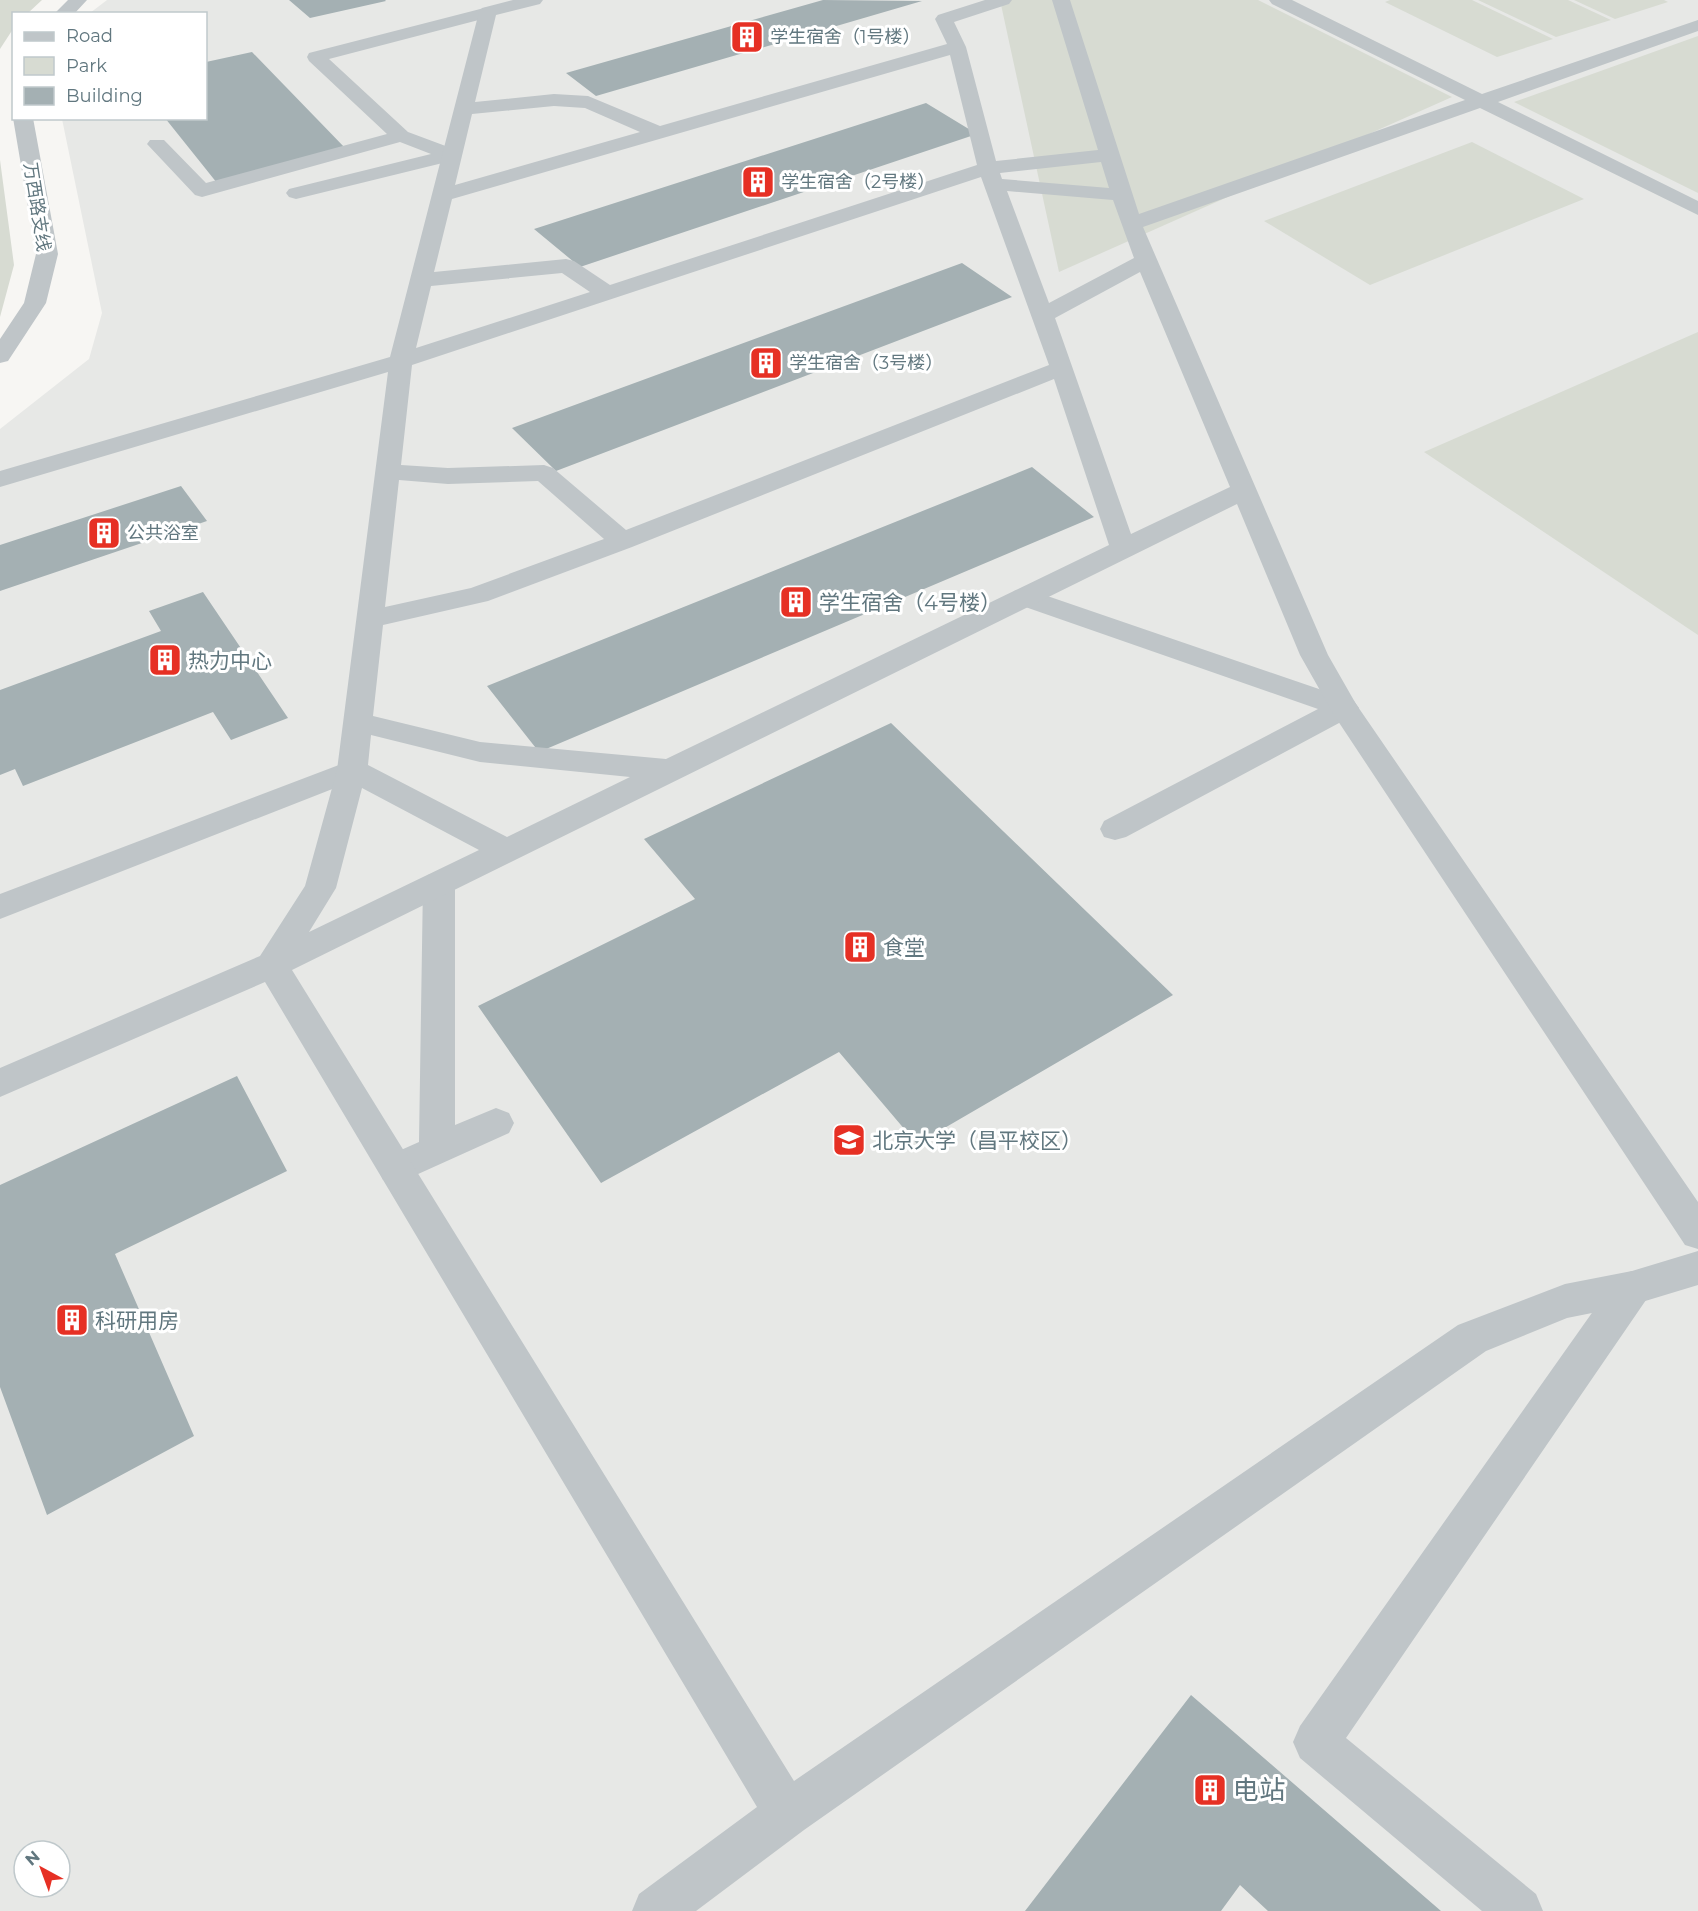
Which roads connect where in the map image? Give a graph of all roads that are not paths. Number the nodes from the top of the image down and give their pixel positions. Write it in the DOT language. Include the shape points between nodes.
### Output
graph roads {
  1 [pos="78,0"];
  2 [pos="534,0"];
  3 [pos="1003,0"];
  4 [pos="1061,0"];
  5 [pos="1278,0"];
  6 [pos="65,12"];
  7 [pos="488,12"];
  8 [pos="1698,25"];
  9 [pos="957,47"];
  10 [pos="1483,102"];
  11 [pos="464,109"];
  12 [pos="23,120"];
  13 [pos="660,134"];
  14 [pos="401,136"];
  15 [pos="157,144"];
  16 [pos="452,154"];
  17 [pos="1109,154"];
  18 [pos="991,176"];
  19 [pos="296,194"];
  20 [pos="442,195"];
  21 [pos="1122,195"];
  22 [pos="1698,209"];
  23 [pos="1131,224"];
  24 [pos="1147,260"];
  25 [pos="421,280"];
  26 [pos="607,293"];
  27 [pos="1043,315"];
  28 [pos="0,356"];
  29 [pos="401,361"];
  30 [pos="1062,368"];
  31 [pos="388,471"];
  32 [pos="0,479"];
  33 [pos="1245,490"];
  34 [pos="623,541"];
  35 [pos="1123,548"];
  36 [pos="1024,597"];
  37 [pos="370,619"];
  38 [pos="1344,708"];
  39 [pos="358,722"];
  40 [pos="352,770"];
  41 [pos="671,771"];
  42 [pos="1115,829"];
  43 [pos="506,850"];
  44 [pos="439,883"];
  45 [pos="0,908"];
  46 [pos="272,965"];
  47 [pos="0,1083"];
  48 [pos="496,1123"];
  49 [pos="437,1149"];
  50 [pos="396,1169"];
  51 [pos="1698,1233"];
  52 [pos="1698,1268"];
  53 [pos="1632,1288"];
  54 [pos="788,1813"];
  55 [pos="656,1911"];
  56 [pos="1519,1911"];
  1 -- 6 [label="street"];
  2 -- 7 [label="street"];
  3 -- 9 [label="street" via="944,19"];
  4 -- 17 [label="street"];
  5 -- 10 [label="street"];
  7 -- 11 [label="street"];
  7 -- 14 [label="street" via="316,57"];
  8 -- 10 [label="street"];
  9 -- 13 [label="street"];
  9 -- 18 [label="street"];
  10 -- 22 [label="street"];
  10 -- 23 [label="street"];
  11 -- 13 [label="street" via="554,100 588,102"];
  11 -- 16 [label="street"];
  12 -- 28 [label="street, 万西路支线" via="47,254 35,303"];
  13 -- 20 [label="street"];
  14 -- 15 [label="street" via="202,191"];
  14 -- 16 [label="street"];
  16 -- 19 [label="street"];
  16 -- 20 [label="street"];
  17 -- 18 [label="street"];
  17 -- 21 [label="street"];
  18 -- 21 [label="street"];
  18 -- 26 [label="street"];
  18 -- 27 [label="street"];
  20 -- 25 [label="street"];
  21 -- 23 [label="street"];
  23 -- 24 [label="street"];
  24 -- 27 [label="street"];
  24 -- 33 [label="street"];
  25 -- 26 [label="street" via="567,266"];
  25 -- 29 [label="street"];
  26 -- 29 [label="street"];
  27 -- 30 [label="street"];
  29 -- 31 [label="street"];
  29 -- 32 [label="street"];
  30 -- 34 [label="street"];
  30 -- 35 [label="street"];
  31 -- 34 [label="street" via="448,476 544,473"];
  31 -- 37 [label="street"];
  33 -- 35 [label="street"];
  33 -- 38 [label="street" via="1314,655"];
  34 -- 37 [label="street" via="478,595"];
  35 -- 36 [label="street"];
  36 -- 38 [label="street"];
  36 -- 41 [label="street"];
  37 -- 39 [label="street"];
  38 -- 42 [label="street"];
  38 -- 51 [label="street"];
  39 -- 40 [label="street"];
  39 -- 41 [label="street" via="480,752"];
  40 -- 43 [label="street"];
  40 -- 45 [label="street"];
  40 -- 46 [label="street" via="320,888"];
  41 -- 43 [label="street"];
  43 -- 44 [label="street"];
  44 -- 46 [label="street"];
  44 -- 49 [label="street"];
  46 -- 47 [label="street"];
  46 -- 50 [label="street"];
  48 -- 49 [label="street"];
  49 -- 50 [label="street"];
  50 -- 54 [label="street"];
  52 -- 53 [label="street"];
  53 -- 54 [label="street" via="1565,1301 1472,1338"];
  53 -- 56 [label="street" via="1316,1742"];
  54 -- 55 [label="street"];
}
